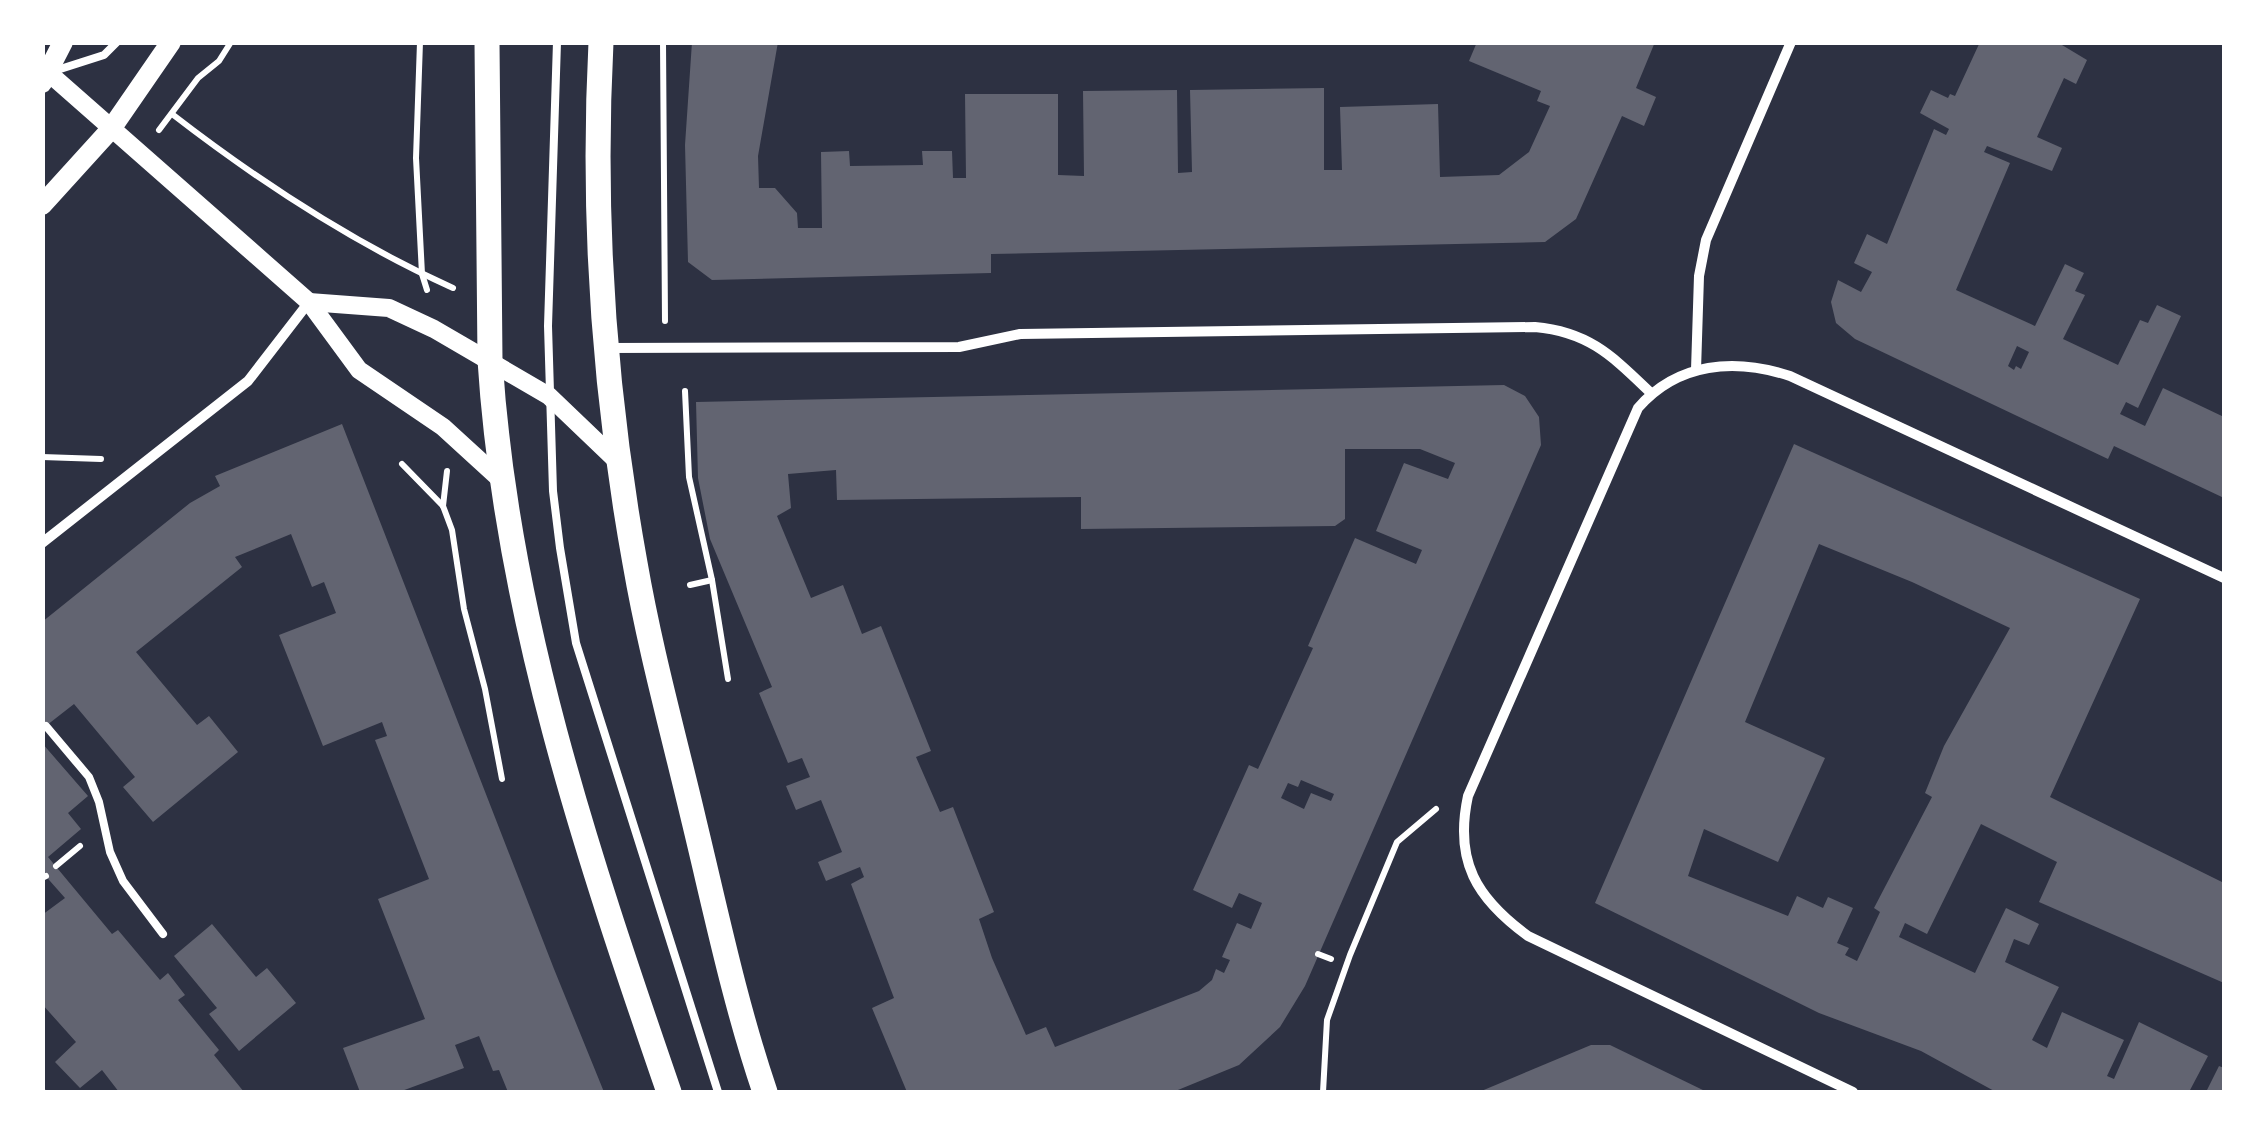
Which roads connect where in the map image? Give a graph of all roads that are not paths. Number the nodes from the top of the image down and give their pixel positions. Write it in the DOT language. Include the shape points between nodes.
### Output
graph roads {
  1 [pos="63,42"];
  2 [pos="118,42"];
  3 [pos="171,42"];
  4 [pos="487,42"];
  5 [pos="557,42"];
  6 [pos="600,42"];
  7 [pos="1792,42"];
  8 [pos="45,74"];
  9 [pos="111,129"];
  10 [pos="42,205"];
  11 [pos="309,302"];
  12 [pos="608,348"];
  13 [pos="490,360"];
  14 [pos="1696,370"];
  15 [pos="1651,393"];
  16 [pos="549,396"];
  17 [pos="618,462"];
  18 [pos="502,480"];
  19 [pos="42,543"];
  20 [pos="2224,578"];
  21 [pos="46,726"];
  22 [pos="164,934"];
  23 [pos="669,1092"];
  24 [pos="718,1092"];
  25 [pos="765,1092"];
  26 [pos="1853,1092"];
  1 -- 8 [label="main road"];
  2 -- 8 [label="lane" via="104,55"];
  3 -- 9 [label="main road"];
  4 -- 13 [label="main road"];
  5 -- 16 [label="lane"];
  6 -- 12 [label="main road" via="599,226"];
  7 -- 14 [label="street" via="1706,240"];
  8 -- 9 [label="street"];
  9 -- 10 [label="main road"];
  9 -- 11 [label="street"];
  11 -- 13 [label="street" via="389,308"];
  11 -- 18 [label="street" via="359,370 443,428"];
  11 -- 19 [label="street" via="248,381"];
  12 -- 15 [label="street" via="958,347 1020,334 1535,327 1583,337"];
  12 -- 17 [label="main road"];
  13 -- 16 [label="street"];
  13 -- 18 [label="main road"];
  14 -- 15 [label="street"];
  14 -- 20 [label="street" via="1753,366 1790,376"];
  15 -- 26 [label="street" via="1626,432 1468,796 1465,856 1477,886 1528,936"];
  16 -- 17 [label="street"];
  16 -- 24 [label="lane" via="553,491 576,643"];
  17 -- 25 [label="main road" via="678,751"];
  18 -- 23 [label="main road" via="555,735"];
  21 -- 22 [label="lane" via="88,777 122,881"];
}
